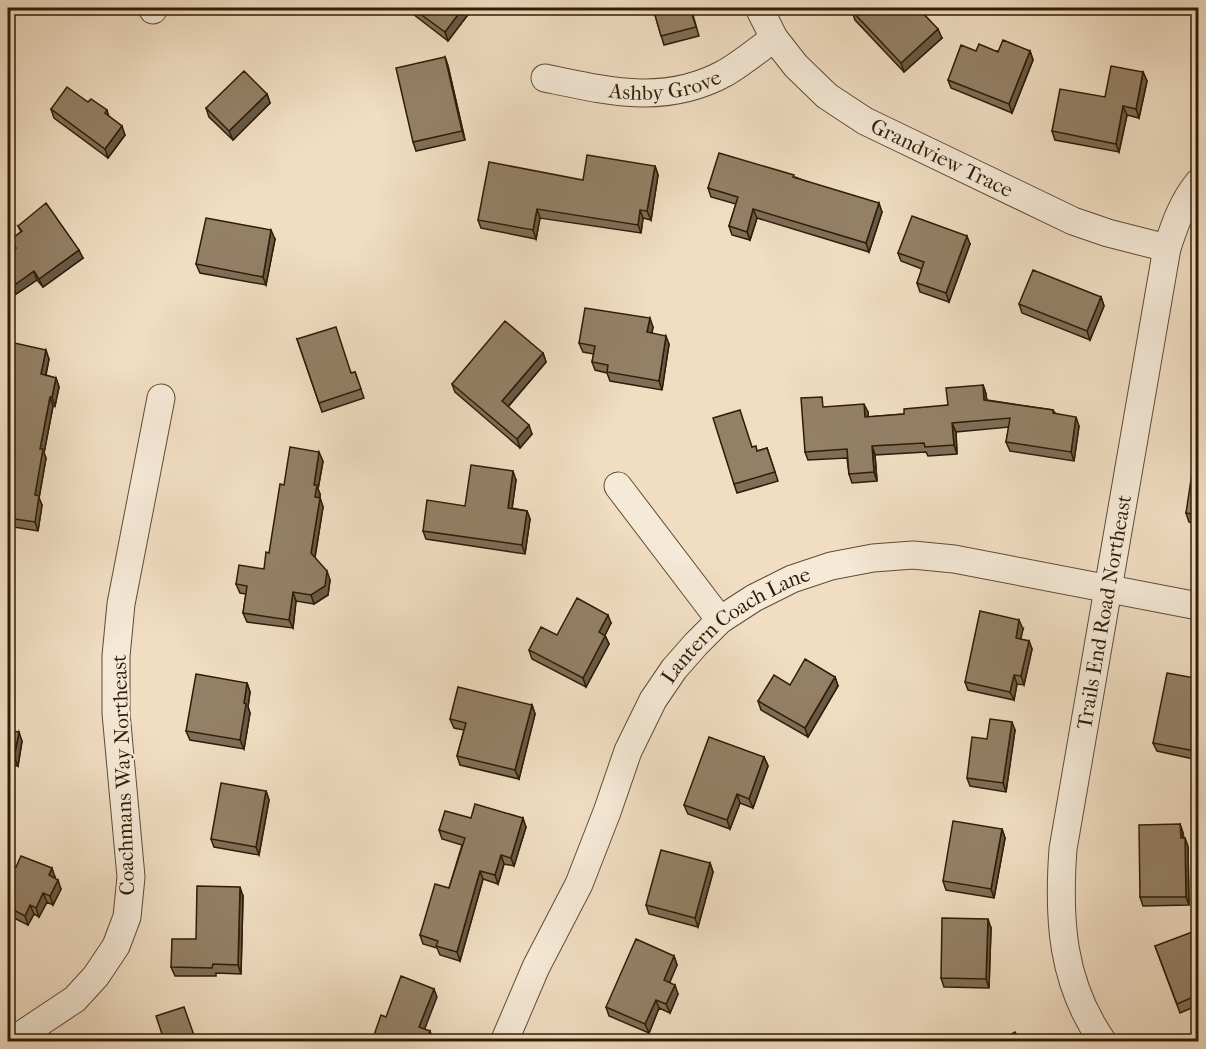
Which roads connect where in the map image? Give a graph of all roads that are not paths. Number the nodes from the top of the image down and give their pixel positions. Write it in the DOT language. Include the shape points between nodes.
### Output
graph roads {
  1 [pos="759,8"];
  2 [pos="774,38"];
  3 [pos="545,78"];
  4 [pos="1198,183"];
  5 [pos="1167,248"];
  6 [pos="161,398"];
  7 [pos="618,486"];
  8 [pos="1109,588"];
  9 [pos="1198,606"];
  10 [pos="720,620"];
  11 [pos="15,1034"];
  12 [pos="504,1041"];
  13 [pos="1103,1041"];
  1 -- 2 [label="street, Grandview Trace"];
  2 -- 3 [label="street, Ashby Grove" via="725,73 678,91 644,95"];
  2 -- 5 [label="street, Grandview Trace" via="827,96 865,121 1073,221"];
  4 -- 5 [label="street, Trails End Road Northeast" via="1178,215"];
  5 -- 8 [label="street, Trails End Road Northeast"];
  6 -- 11 [label="street, Coachmans Way Northeast" via="121,604 116,656 116,713 131,877 127,917 116,946 75,999"];
  7 -- 10 [label="street"];
  8 -- 9 [label="street, Lantern Coach Lane"];
  8 -- 10 [label="street, Lantern Coach Lane" via="954,559 913,555 873,558 792,579"];
  8 -- 13 [label="street, Trails End Road Northeast" via="1060,892 1067,965 1078,996"];
  10 -- 12 [label="street, Lantern Coach Lane" via="674,669 653,700 628,751 579,884 536,967"];
}
